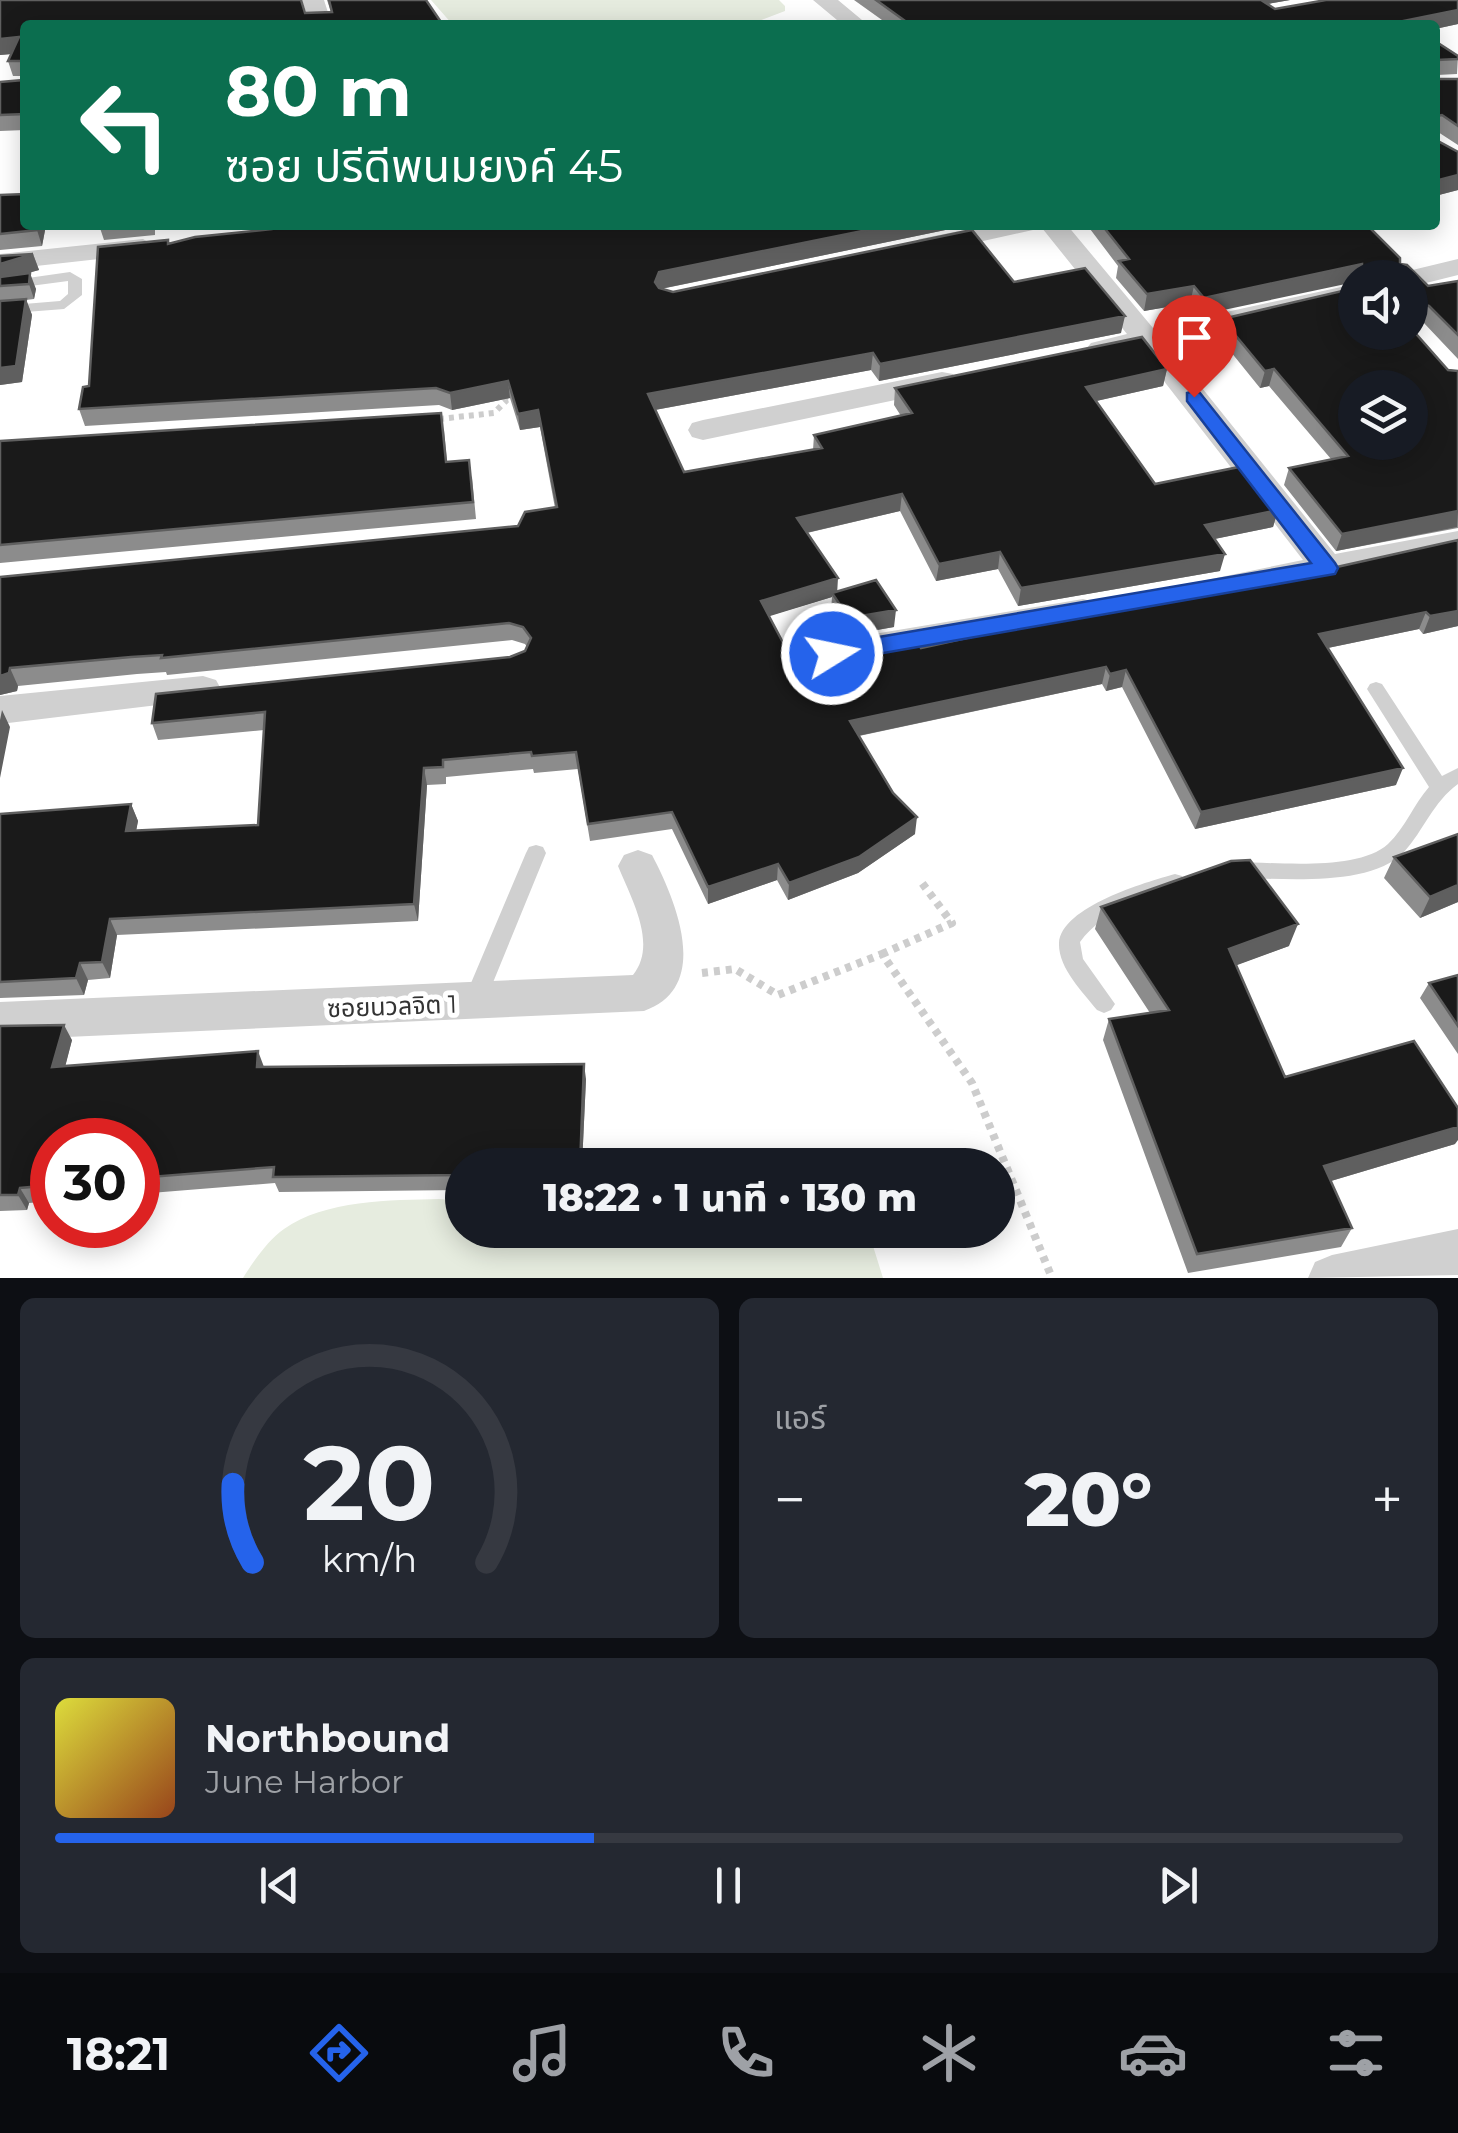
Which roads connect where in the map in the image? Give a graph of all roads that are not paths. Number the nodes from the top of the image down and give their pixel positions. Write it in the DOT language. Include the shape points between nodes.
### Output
graph roads {
  1 [pos="824,0"];
  2 [pos="850,20"];
  3 [pos="1006,230"];
  4 [pos="1057,230"];
  5 [pos="176,244"];
  6 [pos="898,252"];
  7 [pos="0,262"];
  8 [pos="1458,268"];
  9 [pos="1428,275"];
  10 [pos="0,286"];
  11 [pos="1338,296"];
  12 [pos="0,310"];
  13 [pos="1146,340"];
  14 [pos="1069,356"];
  15 [pos="973,375"];
  16 [pos="703,430"];
  17 [pos="1458,542"];
  18 [pos="1327,568"];
  19 [pos="1174,596"];
  20 [pos="1117,606"];
  21 [pos="832,654"];
  22 [pos="231,686"];
  23 [pos="1376,689"];
  24 [pos="0,710"];
  25 [pos="1458,775"];
  26 [pos="1438,786"];
  27 [pos="536,854"];
  28 [pos="638,866"];
  29 [pos="474,1002"];
  30 [pos="1104,1004"];
  31 [pos="0,1020"];
  32 [pos="1458,1252"];
  33 [pos="1332,1278"];
  1 -- 2 [label="street"];
  3 -- 6 [label="street"];
  4 -- 13 [label="street"];
  5 -- 7 [label="street"];
  8 -- 9 [label="street"];
  10 -- 12 [label="lane" via="75,278 74,295 64,305"];
  11 -- 13 [label="street"];
  13 -- 14 [label="street"];
  13 -- 18 [label="street"];
  15 -- 16 [label="street"];
  17 -- 18 [label="street"];
  18 -- 19 [label="street"];
  20 -- 21 [label="street"];
  22 -- 24 [label="street"];
  23 -- 26 [label="lane"];
  25 -- 26 [label="lane"];
  26 -- 30 [label="lane" via="1393,852 1372,864 1203,874 1141,892 1079,922 1069,940 1073,962"];
  27 -- 29 [label="lane"];
  28 -- 29 [label="street, ซอยนวลจิต 1" via="667,944 659,978 644,993"];
  29 -- 31 [label="street, ซอยนวลจิต 1"];
  32 -- 33 [label="street"];
}
